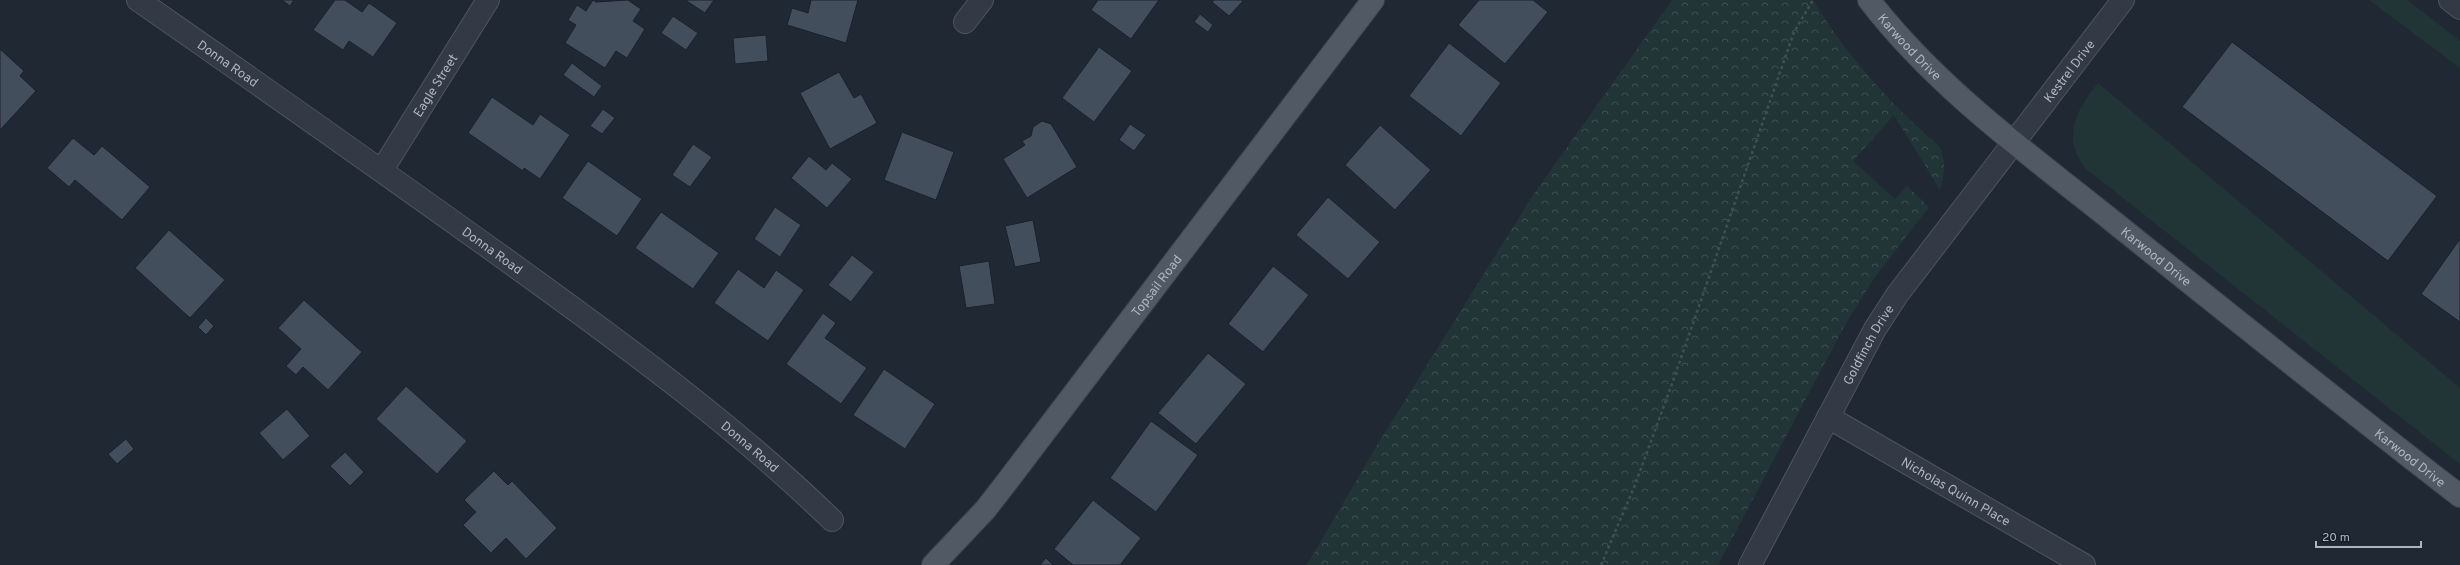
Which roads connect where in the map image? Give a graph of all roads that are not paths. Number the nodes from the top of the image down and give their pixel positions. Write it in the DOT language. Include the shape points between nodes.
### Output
graph roads {
  1 [pos="138,0"];
  2 [pos="488,0"];
  3 [pos="982,0"];
  4 [pos="1373,0"];
  5 [pos="1869,0"];
  6 [pos="2123,0"];
  7 [pos="2450,0"];
  8 [pos="2460,8"];
  9 [pos="965,22"];
  10 [pos="2013,141"];
  11 [pos="382,170"];
  12 [pos="1828,417"];
  13 [pos="2460,496"];
  14 [pos="832,520"];
  15 [pos="933,565"];
  16 [pos="1750,565"];
  17 [pos="2084,565"];
  1 -- 11 [label="street, Donna Road"];
  2 -- 11 [label="street, Eagle Street"];
  3 -- 9 [label="street"];
  4 -- 15 [label="main road, Topsail Road" via="985,510"];
  5 -- 10 [label="main road, Karwood Drive" via="1913,53"];
  6 -- 10 [label="street, Kestrel Drive"];
  7 -- 8 [label="street"];
  10 -- 12 [label="street, Goldfinch Drive" via="1897,295 1875,329"];
  10 -- 13 [label="main road, Karwood Drive" via="2317,386"];
  11 -- 14 [label="street, Donna Road" via="585,316 701,405 790,479"];
  12 -- 16 [label="street, Goldfinch Drive"];
  12 -- 17 [label="street, Nicholas Quinn Place"];
}
